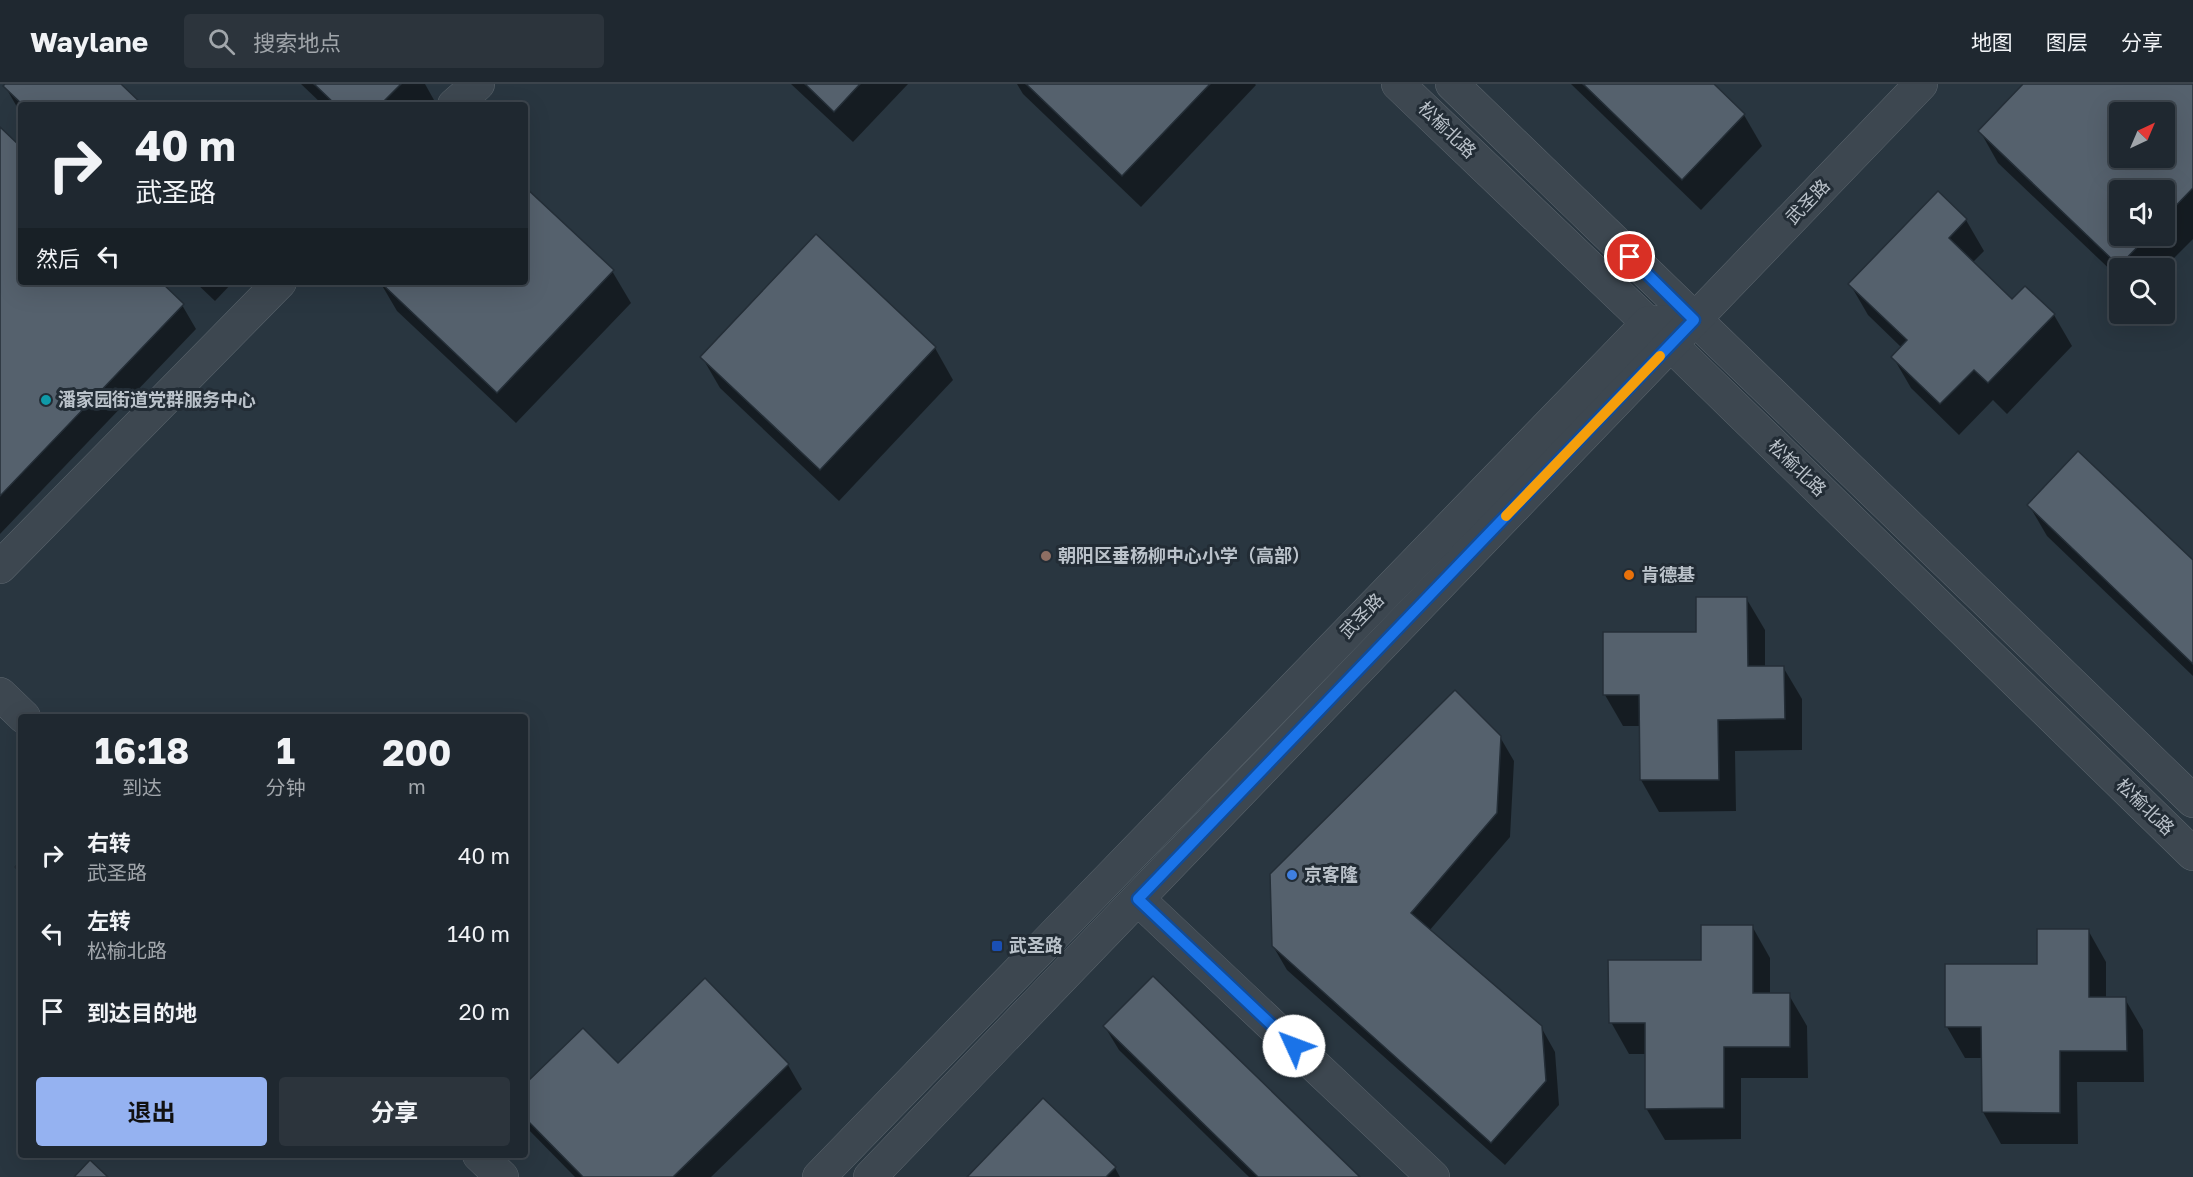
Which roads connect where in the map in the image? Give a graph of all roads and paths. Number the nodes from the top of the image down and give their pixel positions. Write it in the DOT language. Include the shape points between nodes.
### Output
graph roads {
  1 [pos="478,84"];
  2 [pos="1398,84"];
  3 [pos="1452,84"];
  4 [pos="1921,84"];
  5 [pos="457,102"];
  6 [pos="276,285"];
  7 [pos="1694,320"];
  8 [pos="1659,334"];
  9 [pos="0,567"];
  10 [pos="0,694"];
  11 [pos="21,714"];
  12 [pos="2193,801"];
  13 [pos="2193,854"];
  14 [pos="1138,899"];
  15 [pos="482,1158"];
  16 [pos="502,1177"];
  17 [pos="819,1177"];
  18 [pos="870,1177"];
  19 [pos="1433,1177"];
  1 -- 5 [label="street"];
  2 -- 8 [label="street, 松榆北路"];
  3 -- 7 [label="street, 松榆北路"];
  4 -- 7 [label="street, 武圣路"];
  6 -- 9 [label="street"];
  7 -- 8 [label="street, 武圣路"];
  7 -- 12 [label="street, 松榆北路"];
  8 -- 13 [label="street, 松榆北路"];
  8 -- 14 [label="street, 武圣路"];
  8 -- 17 [label="street, 武圣路"];
  10 -- 11 [label="street"];
  14 -- 18 [label="street, 武圣路"];
  14 -- 19 [label="street"];
  15 -- 16 [label="street"];
}
